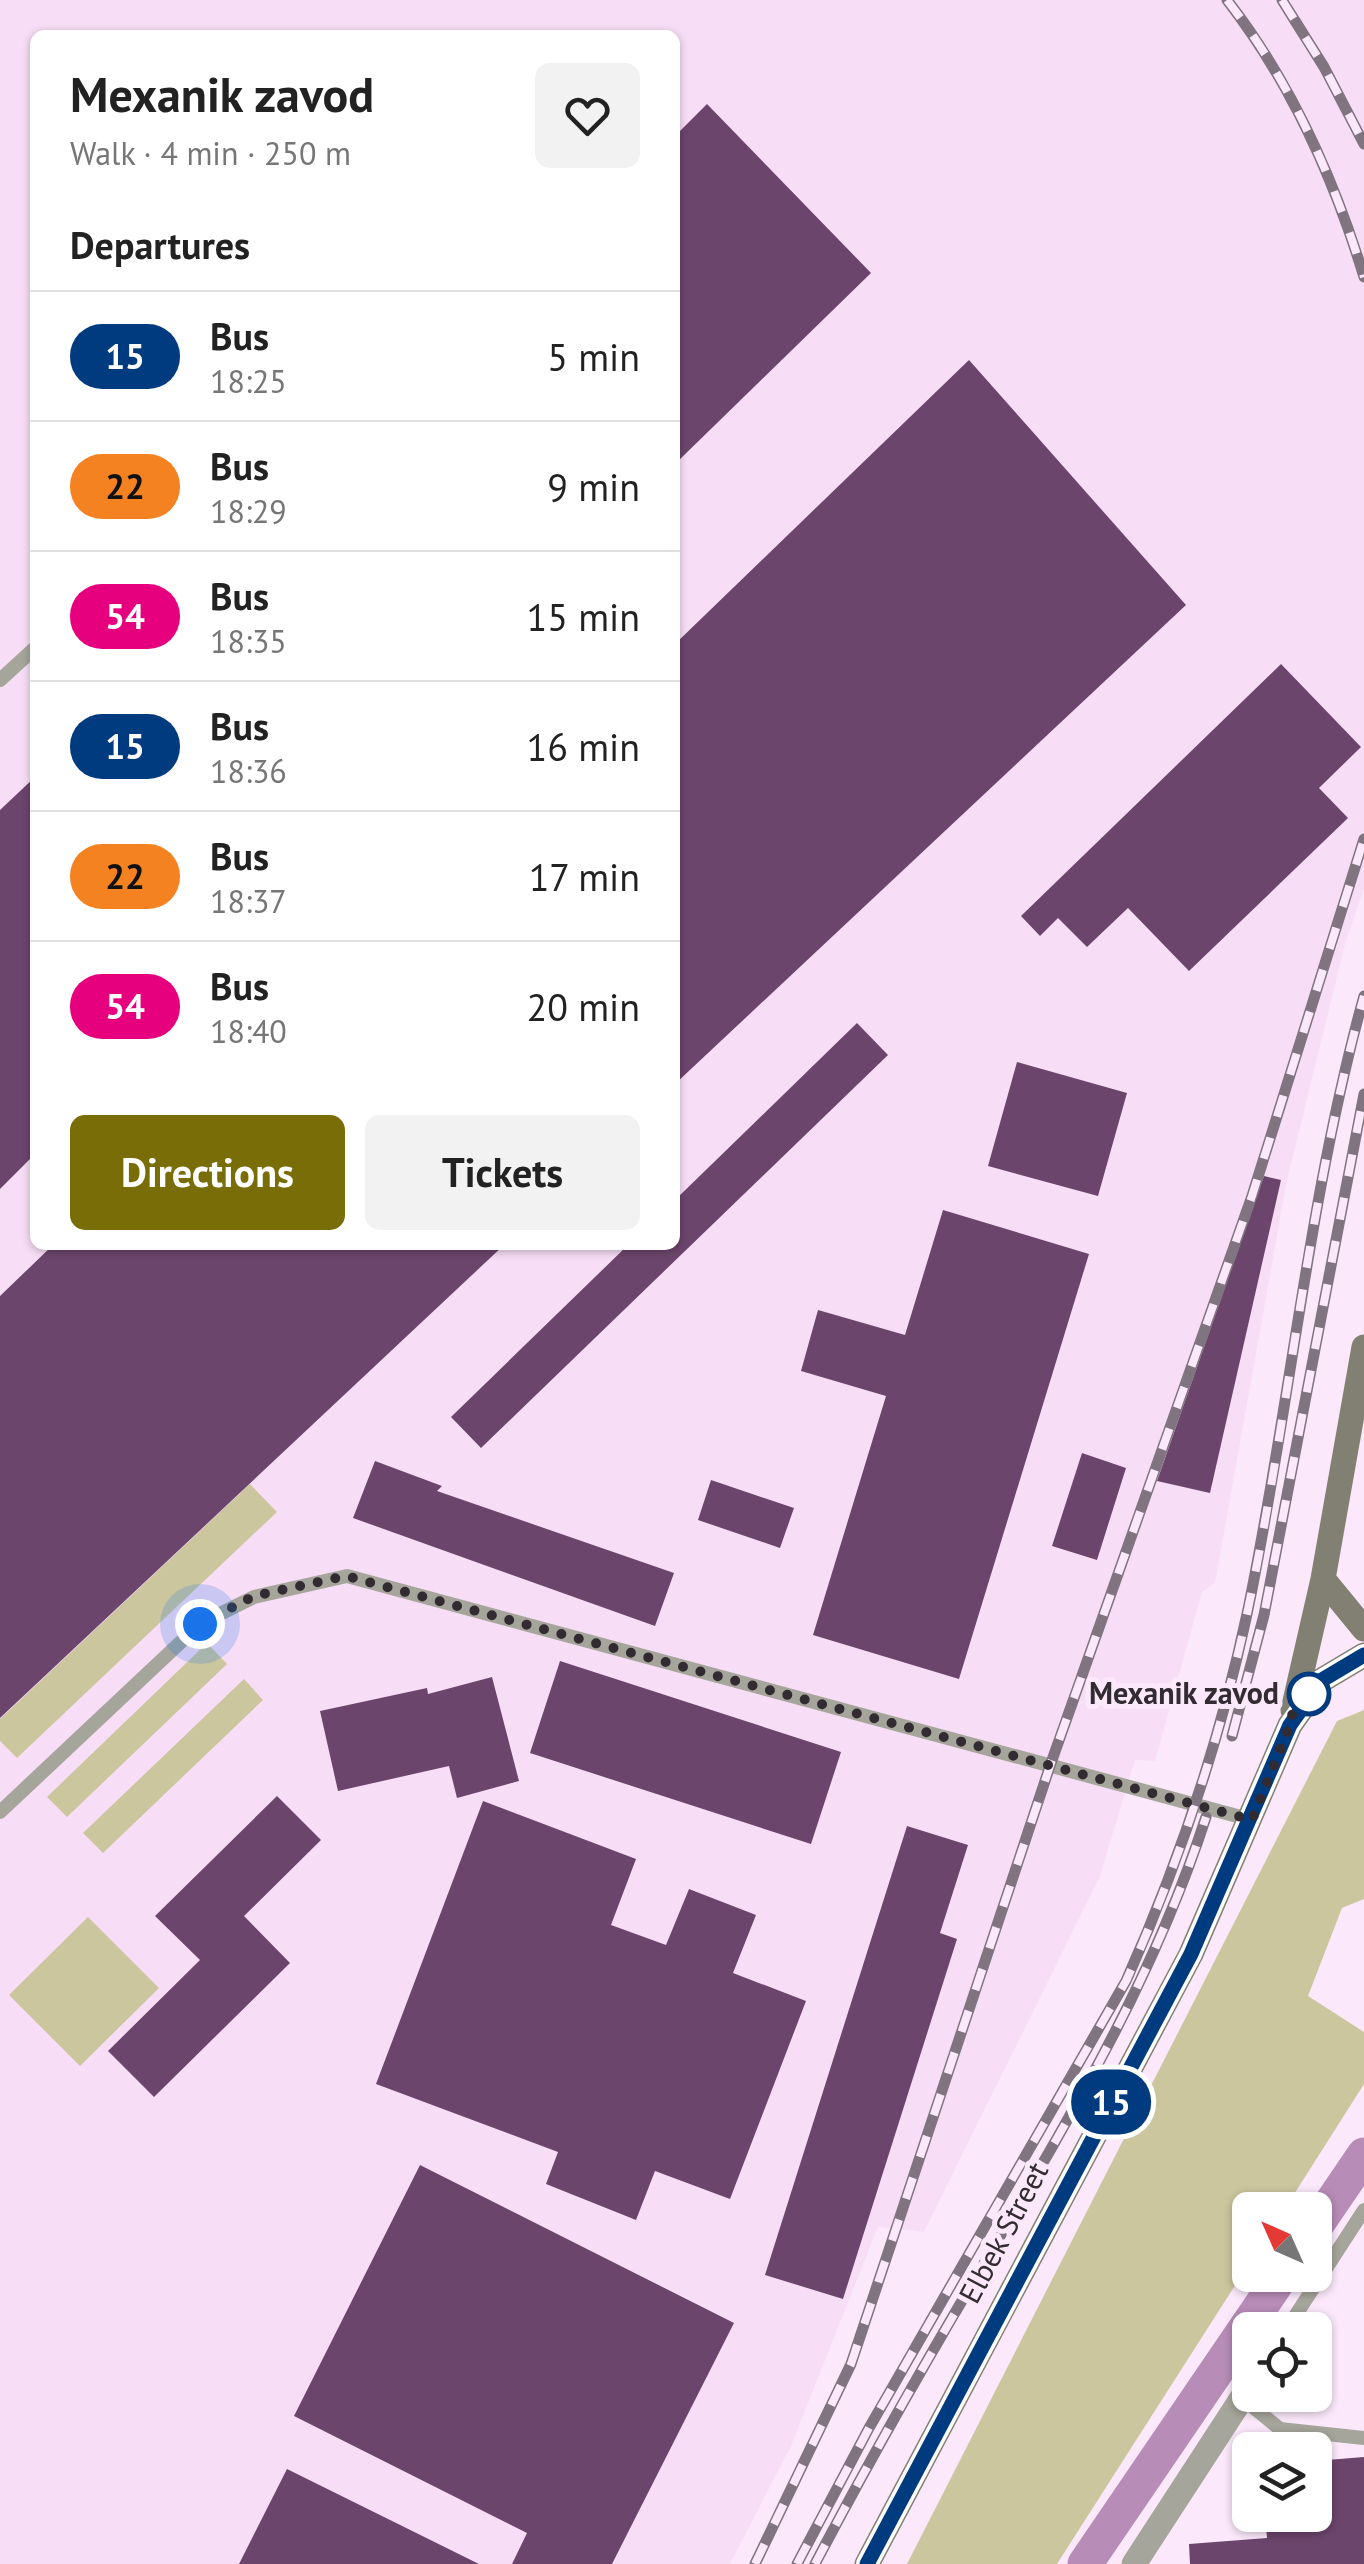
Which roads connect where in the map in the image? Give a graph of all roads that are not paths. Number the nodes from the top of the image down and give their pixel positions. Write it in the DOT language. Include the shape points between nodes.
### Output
graph roads {
  1 [pos="30,653"];
  2 [pos="0,680"];
  3 [pos="1364,1347"];
  4 [pos="1323,1578"];
  5 [pos="1364,1629"];
  6 [pos="1364,1655"];
  7 [pos="1290,1725"];
  8 [pos="0,1812"];
  9 [pos="1252,1820"];
  10 [pos="1364,2210"];
  11 [pos="1298,2312"];
  12 [pos="1233,2412"];
  13 [pos="1264,2412"];
  14 [pos="1364,2438"];
  15 [pos="867,2564"];
  16 [pos="1134,2564"];
  1 -- 2 [label="lane"];
  3 -- 4 [label="main road"];
  4 -- 5 [label="main road"];
  4 -- 7 [label="main road"];
  6 -- 7 [label="main road, Elbek Street" via="1309,1694"];
  7 -- 9 [label="main road, Elbek Street"];
  8 -- 9 [label="lane" via="200,1624 254,1596 346,1576"];
  9 -- 15 [label="main road, Elbek Street" via="1191,1954"];
  10 -- 11 [label="lane"];
  12 -- 16 [label="street"];
  13 -- 14 [label="lane" via="1280,2429"];
}
